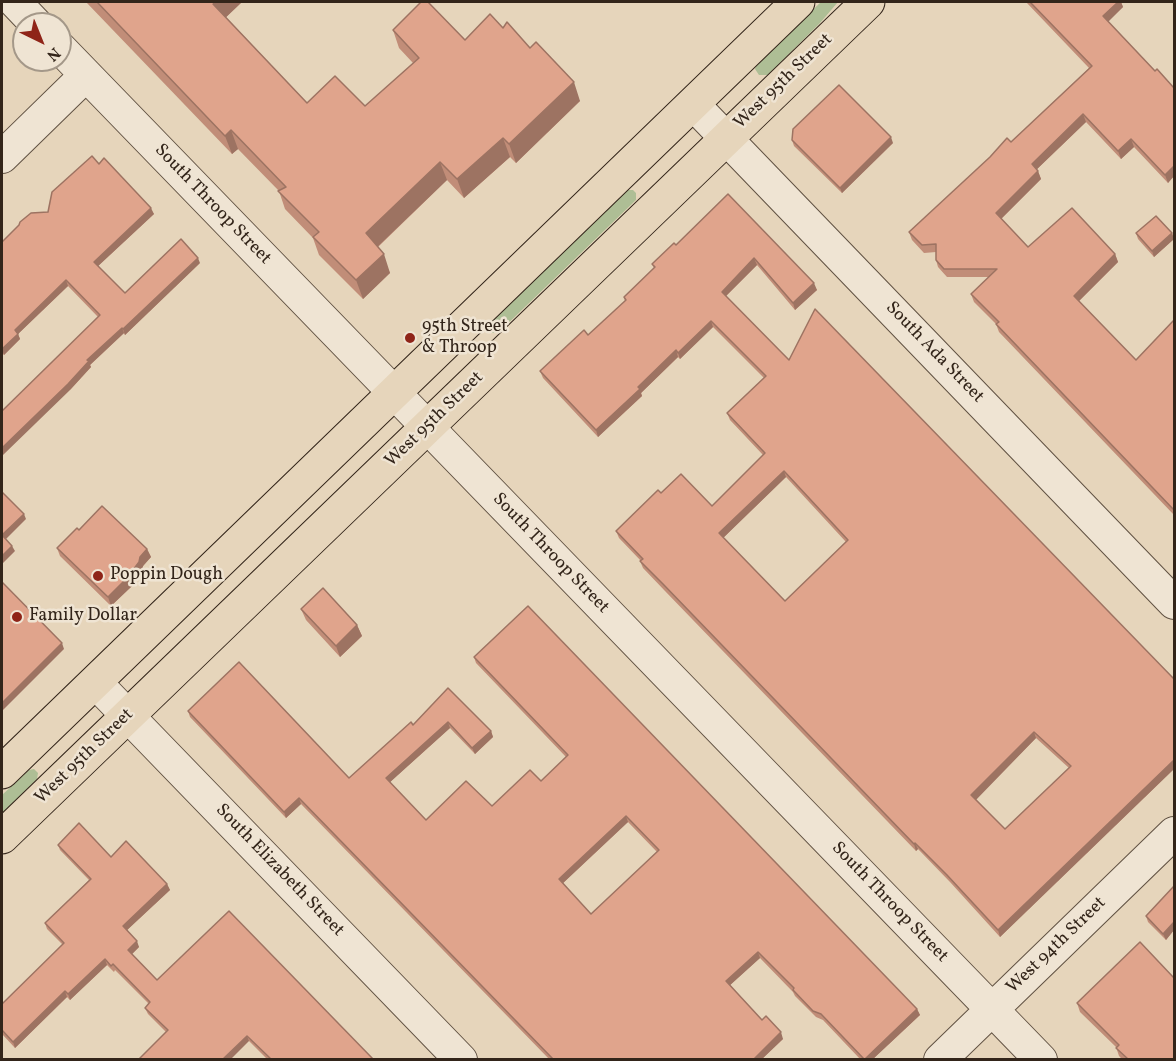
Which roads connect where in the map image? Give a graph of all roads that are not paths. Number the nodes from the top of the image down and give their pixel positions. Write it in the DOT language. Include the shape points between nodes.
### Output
graph roads {
  1 [pos="798,2"];
  2 [pos="868,2"];
  3 [pos="72,60"];
  4 [pos="86,75"];
  5 [pos="693,104"];
  6 [pos="726,137"];
  7 [pos="2,157"];
  8 [pos="394,393"];
  9 [pos="427,427"];
  10 [pos="1174,603"];
  11 [pos="96,682"];
  12 [pos="128,715"];
  13 [pos="2,772"];
  14 [pos="1174,833"];
  15 [pos="2,837"];
  16 [pos="992,1009"];
  17 [pos="461,1059"];
  18 [pos="940,1059"];
  19 [pos="1041,1059"];
  1 -- 5 [label="main road"];
  2 -- 6 [label="main road, West 95th Street"];
  3 -- 4 [label="street, South Throop Street"];
  4 -- 7 [label="street"];
  4 -- 8 [label="street, South Throop Street"];
  5 -- 6 [label="street, South Ada Street"];
  5 -- 8 [label="main road"];
  6 -- 9 [label="main road, West 95th Street"];
  6 -- 10 [label="street, South Ada Street"];
  8 -- 9 [label="street, South Throop Street"];
  8 -- 11 [label="main road"];
  9 -- 12 [label="main road, West 95th Street"];
  9 -- 16 [label="street, South Throop Street"];
  11 -- 12 [label="street, South Elizabeth Street"];
  11 -- 13 [label="main road"];
  12 -- 15 [label="main road, West 95th Street"];
  12 -- 17 [label="street, South Elizabeth Street"];
  14 -- 16 [label="street, West 94th Street"];
  16 -- 18 [label="street, West 94th Street"];
  16 -- 19 [label="street, South Throop Street"];
}
